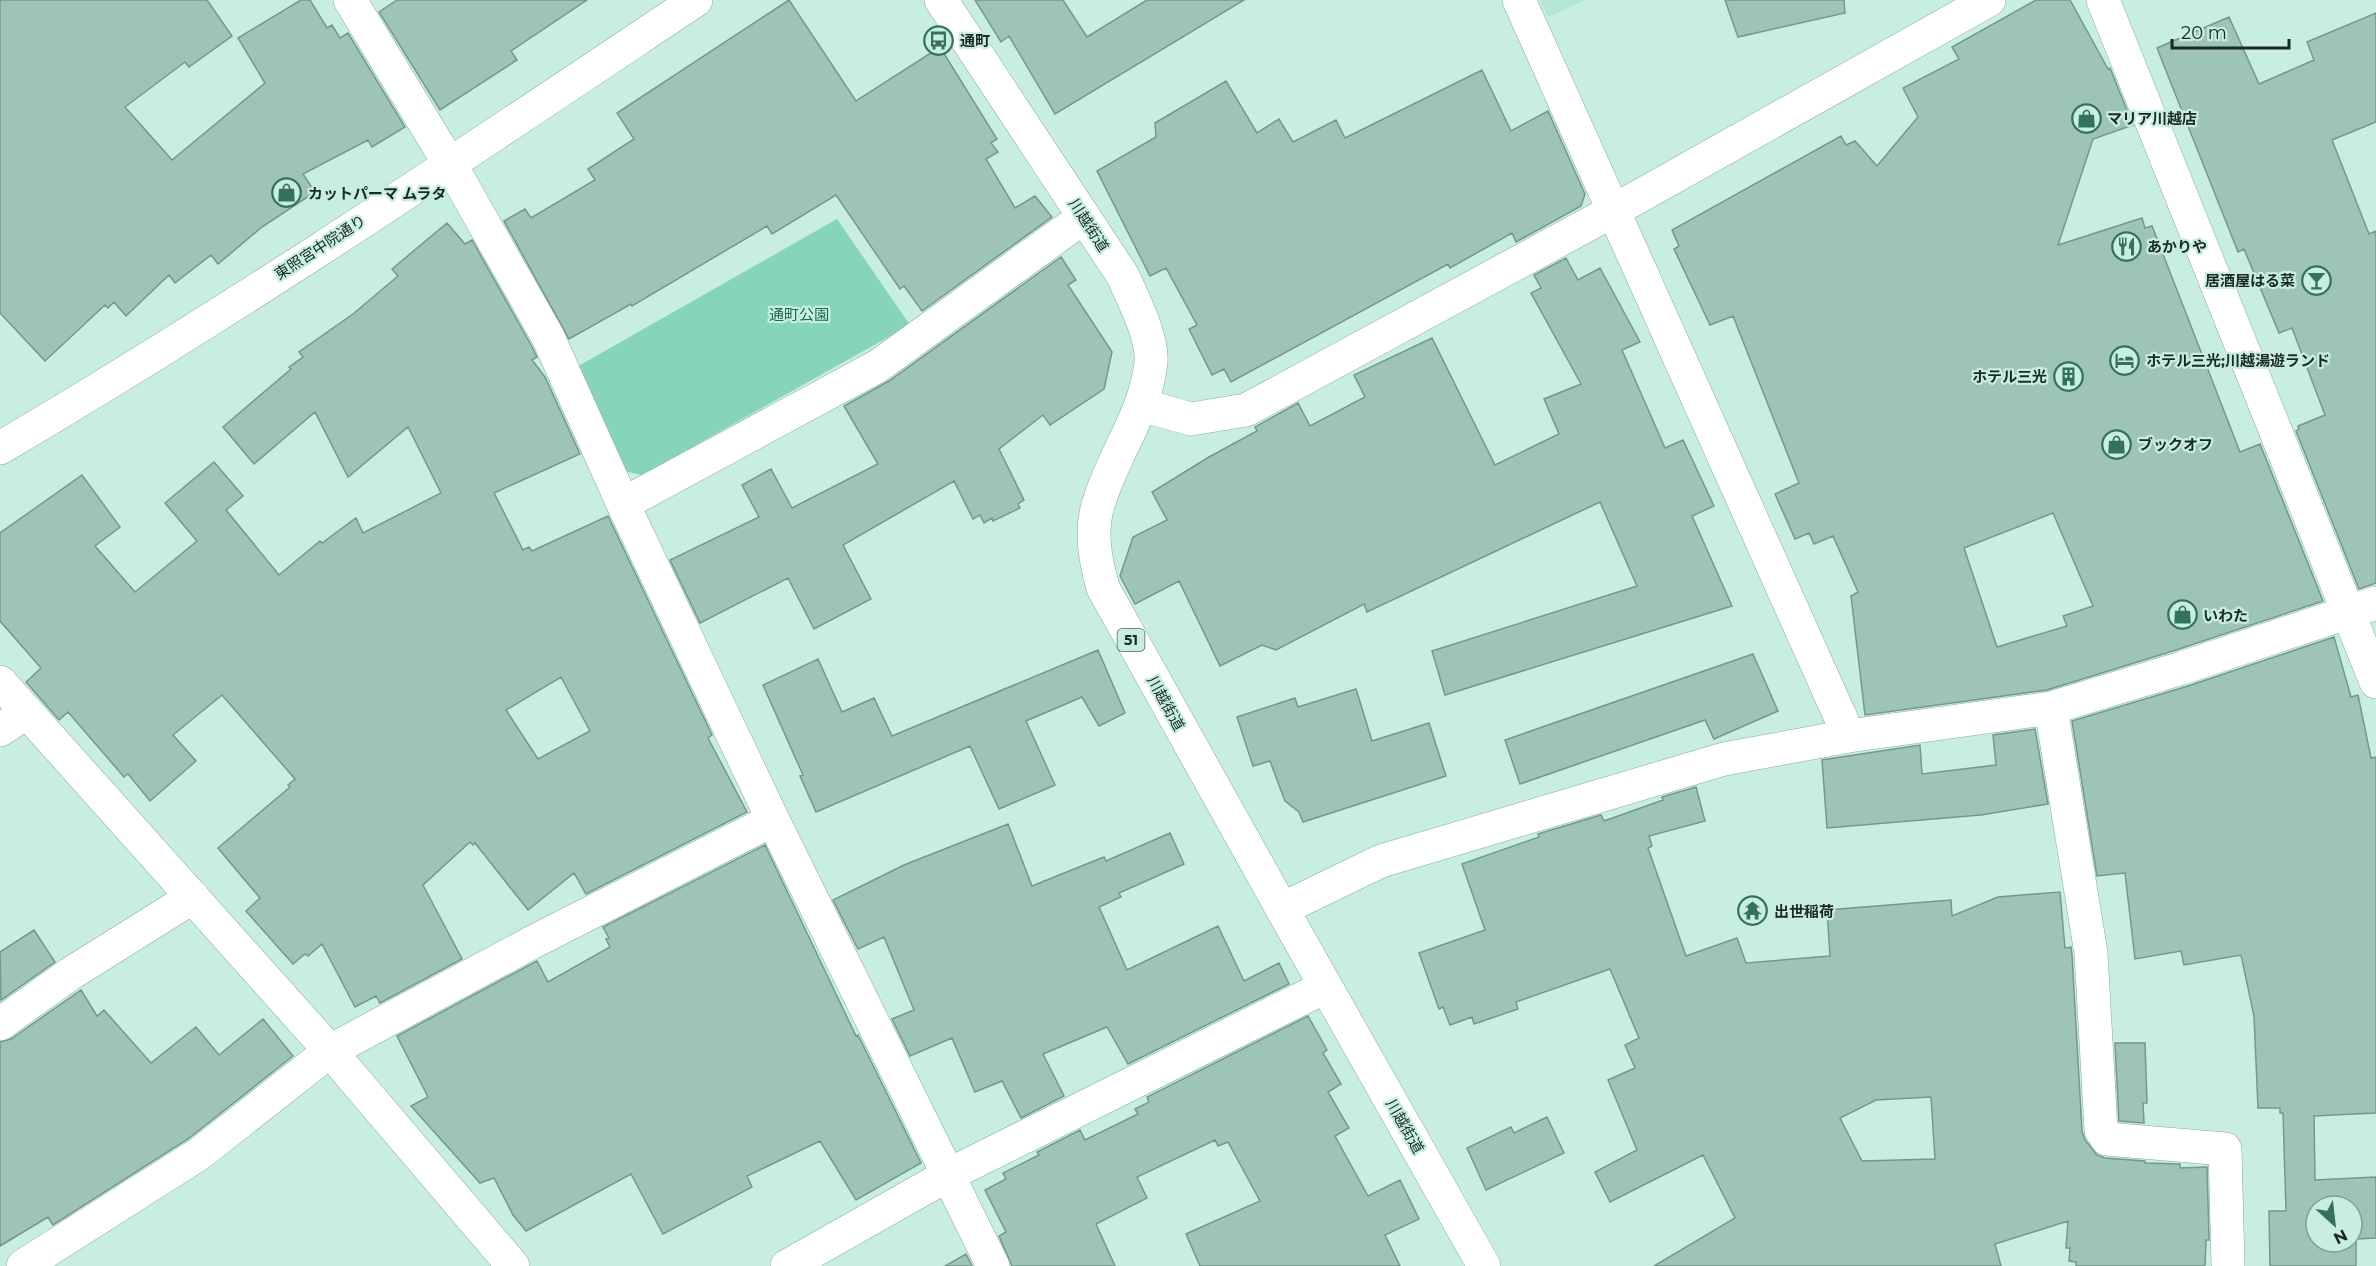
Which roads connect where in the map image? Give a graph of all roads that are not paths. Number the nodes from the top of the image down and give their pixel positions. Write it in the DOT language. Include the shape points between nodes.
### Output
graph roads {
  1 [pos="350,0"];
  2 [pos="696,0"];
  3 [pos="941,0"];
  4 [pos="1519,0"];
  5 [pos="1989,0"];
  6 [pos="2103,0"];
  7 [pos="450,164"];
  8 [pos="1613,211"];
  9 [pos="1084,217"];
  10 [pos="1141,405"];
  11 [pos="0,448"];
  12 [pos="623,504"];
  13 [pos="2361,608"];
  14 [pos="0,682"];
  15 [pos="2376,682"];
  16 [pos="2051,708"];
  17 [pos="27,712"];
  18 [pos="0,730"];
  19 [pos="1849,736"];
  20 [pos="773,820"];
  21 [pos="193,897"];
  22 [pos="1282,909"];
  23 [pos="1325,987"];
  24 [pos="0,1024"];
  25 [pos="330,1051"];
  26 [pos="948,1175"];
  27 [pos="23,1266"];
  28 [pos="513,1266"];
  29 [pos="787,1266"];
  30 [pos="993,1266"];
  31 [pos="1484,1266"];
  32 [pos="2228,1266"];
  1 -- 7 [label="street"];
  2 -- 7 [label="street, 東照宮中院通り"];
  3 -- 9 [label="street, 川越街道 / 51"];
  4 -- 8 [label="street"];
  5 -- 8 [label="street"];
  6 -- 13 [label="street"];
  7 -- 11 [label="street, 東照宮中院通り"];
  7 -- 12 [label="street" via="548,337"];
  8 -- 10 [label="street" via="1246,410 1191,419"];
  8 -- 19 [label="street"];
  9 -- 10 [label="street, 川越街道 / 51" via="1123,276 1143,318 1151,360"];
  9 -- 12 [label="street" via="878,366"];
  10 -- 22 [label="street, 川越街道 / 51" via="1099,500 1095,559 1108,597"];
  12 -- 20 [label="street"];
  13 -- 15 [label="street"];
  13 -- 16 [label="street"];
  14 -- 17 [label="street"];
  16 -- 19 [label="street"];
  16 -- 32 [label="street" via="2091,953 2101,1130 2107,1139 2225,1149"];
  17 -- 18 [label="street"];
  17 -- 21 [label="street"];
  19 -- 22 [label="street" via="1724,759 1382,861"];
  20 -- 25 [label="street"];
  20 -- 26 [label="street"];
  21 -- 24 [label="street" via="70,974"];
  21 -- 25 [label="street"];
  22 -- 23 [label="street, 川越街道 / 51"];
  23 -- 26 [label="street"];
  23 -- 31 [label="street, 川越街道 / 51"];
  25 -- 27 [label="street" via="200,1154"];
  25 -- 28 [label="street"];
  26 -- 29 [label="street"];
  26 -- 30 [label="street"];
}
